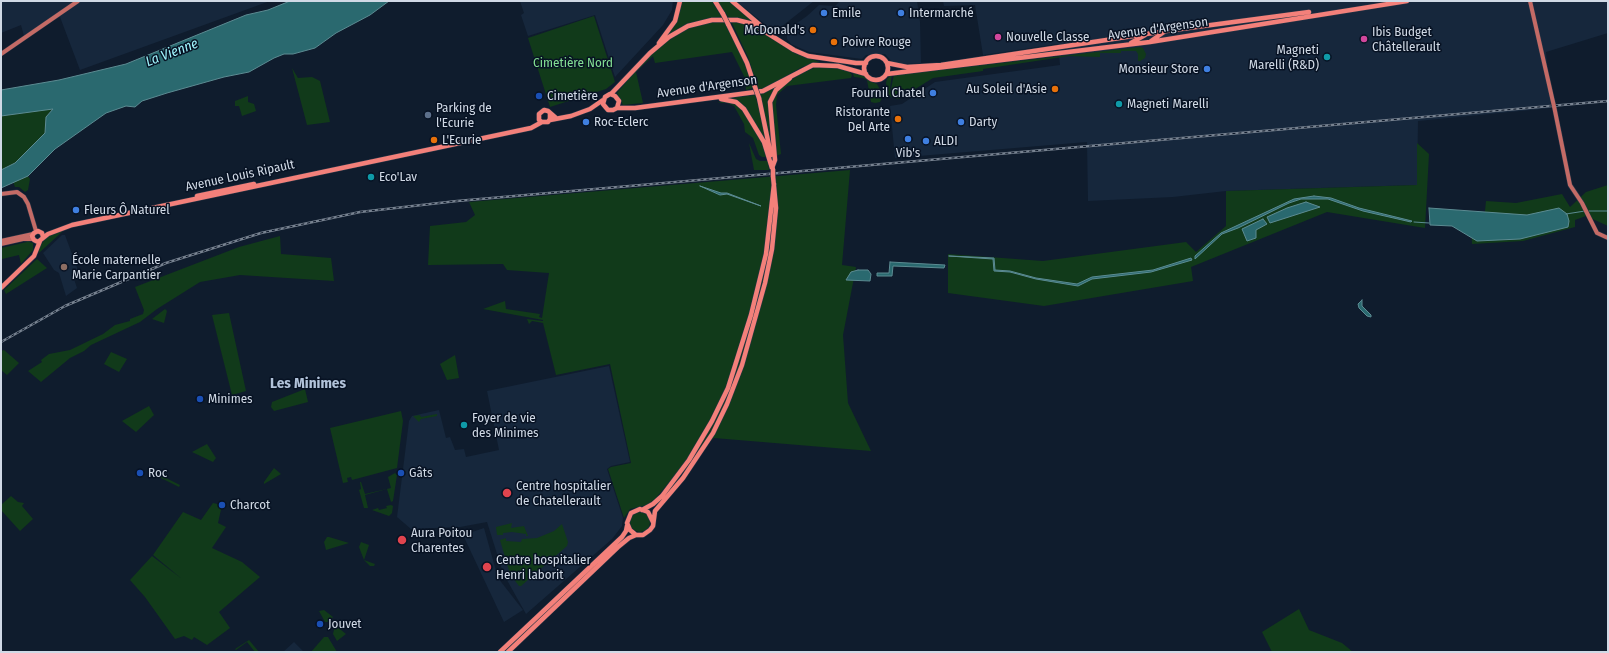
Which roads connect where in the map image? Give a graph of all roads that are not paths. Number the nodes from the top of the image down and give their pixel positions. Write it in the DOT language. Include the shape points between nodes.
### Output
graph roads {
  1 [pos="78,1"];
  2 [pos="680,1"];
  3 [pos="715,1"];
  4 [pos="732,1"];
  5 [pos="1387,1"];
  6 [pos="1407,1"];
  7 [pos="1530,1"];
  8 [pos="1166,31"];
  9 [pos="1147,34"];
  10 [pos="1150,42"];
  11 [pos="1129,44"];
  12 [pos="785,45"];
  13 [pos="650,53"];
  14 [pos="1,54"];
  15 [pos="866,63"];
  16 [pos="887,63"];
  17 [pos="794,74"];
  18 [pos="866,74"];
  19 [pos="887,74"];
  20 [pos="611,94"];
  21 [pos="705,99"];
  22 [pos="603,100"];
  23 [pos="617,108"];
  24 [pos="590,109"];
  25 [pos="606,109"];
  26 [pos="550,113"];
  27 [pos="538,118"];
  28 [pos="556,118"];
  29 [pos="550,120"];
  30 [pos="542,122"];
  31 [pos="445,145"];
  32 [pos="773,169"];
  33 [pos="774,184"];
  34 [pos="1,194"];
  35 [pos="37,237"];
  36 [pos="1608,238"];
  37 [pos="1,241"];
  38 [pos="1,244"];
  39 [pos="1,288"];
  40 [pos="642,510"];
  41 [pos="653,522"];
  42 [pos="627,525"];
  43 [pos="636,535"];
  44 [pos="500,652"];
  45 [pos="508,652"];
  1 -- 14 [label="street"];
  2 -- 13 [label="main road" via="675,21"];
  3 -- 32 [label="main road, bridge" via="746,62 759,98"];
  4 -- 12 [label="main road"];
  5 -- 8 [label="main road, Avenue d'Argenson"];
  6 -- 10 [label="main road, Avenue d'Argenson"];
  7 -- 36 [label="street" via="1570,185 1597,233"];
  8 -- 9 [label="main road, Avenue d'Argenson"];
  8 -- 10 [label="main road"];
  9 -- 11 [label="main road"];
  9 -- 16 [label="main road, Avenue d'Argenson" via="940,65 907,67"];
  10 -- 11 [label="main road, Avenue d'Argenson"];
  11 -- 19 [label="main road, Avenue d'Argenson"];
  12 -- 13 [label="main road" via="753,24 719,19 688,26 669,37"];
  12 -- 15 [label="main road" via="812,57"];
  13 -- 20 [label="main road"];
  15 -- 16 [label="main road" via="877,56"];
  15 -- 18 [label="main road"];
  16 -- 19 [label="main road"];
  17 -- 18 [label="main road, Avenue d'Argenson" via="820,64 850,68"];
  17 -- 21 [label="main road, Avenue d'Argenson" via="763,91"];
  17 -- 32 [label="main road" via="779,88 770,102 775,160"];
  18 -- 19 [label="main road" via="875,80 883,79"];
  20 -- 22 [label="main road"];
  20 -- 23 [label="main road" via="618,99"];
  21 -- 23 [label="main road, Avenue d'Argenson"];
  21 -- 32 [label="main road" via="728,100 741,106 764,142"];
  22 -- 24 [label="main road"];
  22 -- 25 [label="main road"];
  23 -- 25 [label="main road"];
  24 -- 25 [label="main road"];
  24 -- 28 [label="main road"];
  26 -- 27 [label="main road" via="542,111"];
  26 -- 28 [label="main road"];
  26 -- 29 [label="main road"];
  27 -- 30 [label="main road"];
  27 -- 31 [label="main road" via="530,125"];
  28 -- 29 [label="main road"];
  29 -- 30 [label="main road"];
  30 -- 31 [label="main road" via="531,128"];
  31 -- 35 [label="main road, Avenue Louis Ripault" via="74,222"];
  32 -- 33 [label="main road, bridge"];
  33 -- 40 [label="main road" via="759,282 728,388 689,460 658,500"];
  33 -- 41 [label="main road" via="776,208 772,249 754,323 735,385 703,450 654,511"];
  34 -- 35 [label="street" via="12,191 27,200"];
  35 -- 37 [label="street"];
  35 -- 38 [label="street"];
  35 -- 39 [label="main road" via="34,256"];
  40 -- 41 [label="main road" via="650,515"];
  40 -- 42 [label="main road" via="631,513"];
  41 -- 43 [label="main road" via="648,532"];
  42 -- 43 [label="main road"];
  42 -- 44 [label="main road" via="624,535"];
  43 -- 45 [label="main road" via="618,547"];
}
